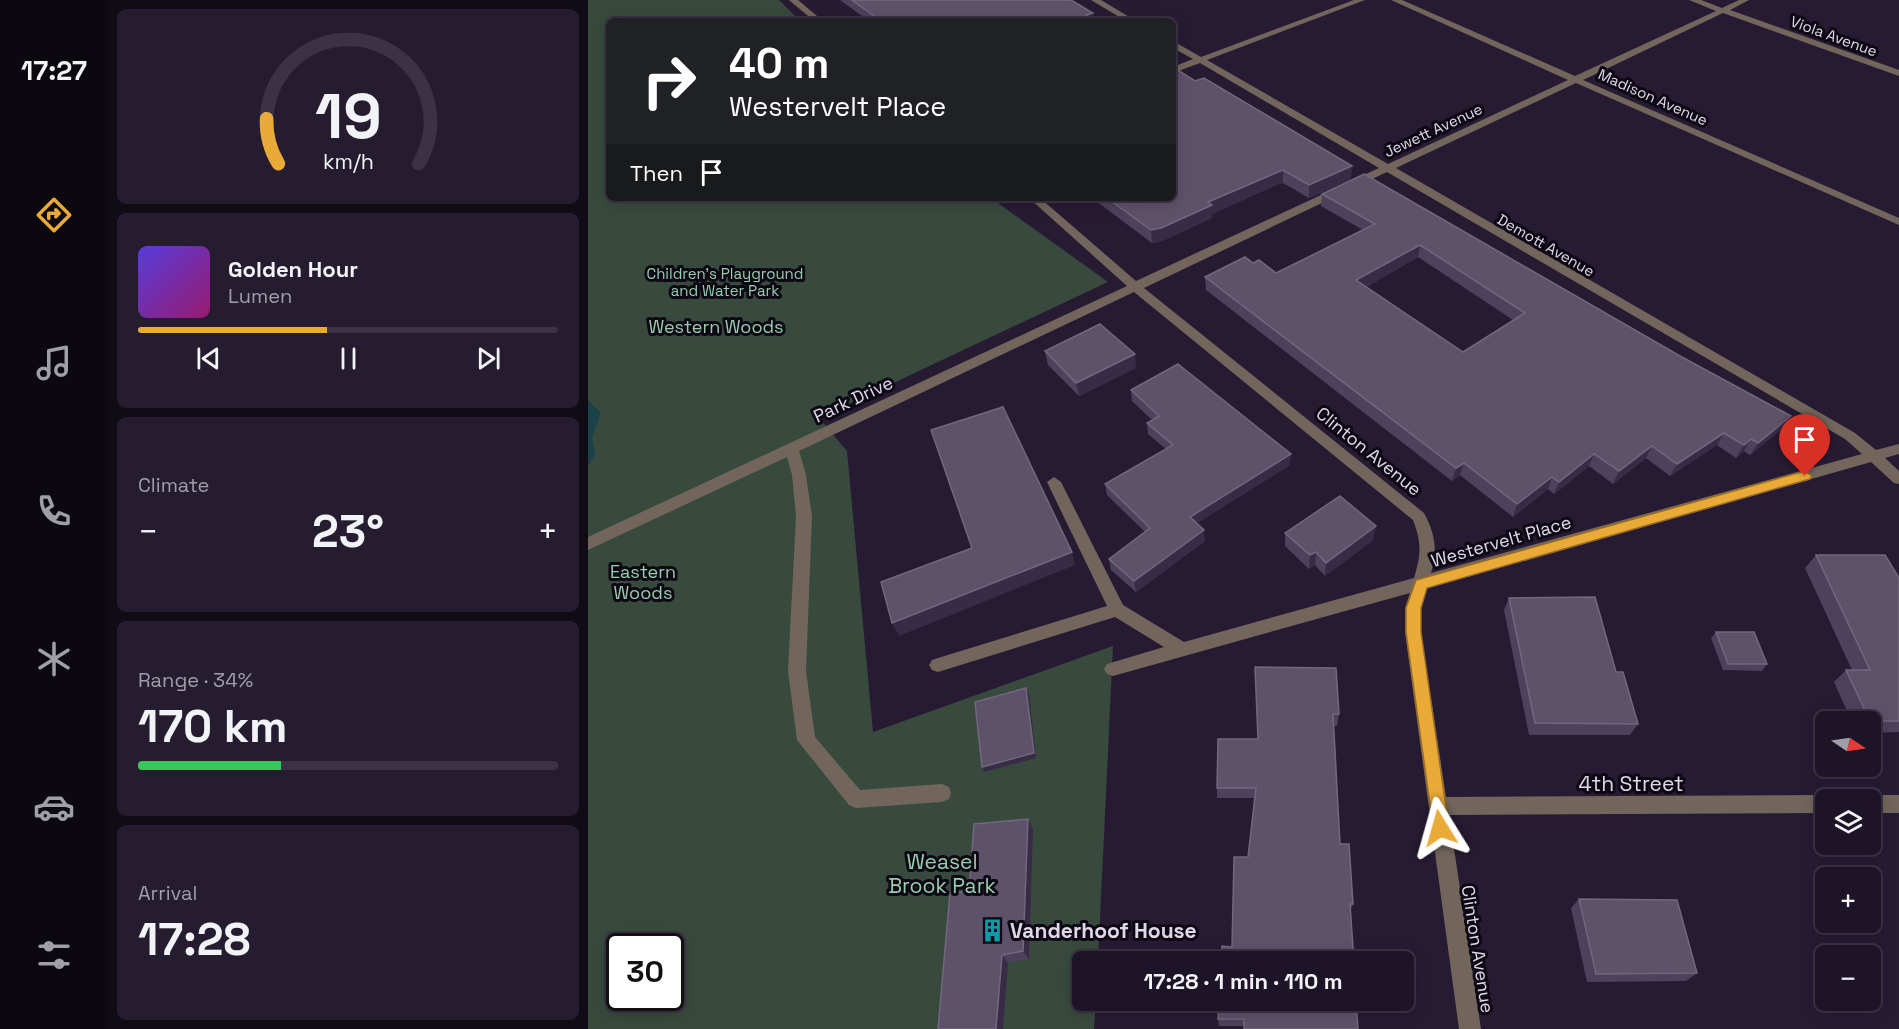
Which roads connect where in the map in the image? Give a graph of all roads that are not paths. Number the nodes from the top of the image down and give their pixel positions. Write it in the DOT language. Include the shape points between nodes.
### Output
graph roads {
  1 [pos="793,0"];
  2 [pos="1095,0"];
  3 [pos="1361,0"];
  4 [pos="1395,0"];
  5 [pos="1693,0"];
  6 [pos="1745,0"];
  7 [pos="1722,11"];
  8 [pos="815,18"];
  9 [pos="1127,18"];
  10 [pos="1176,46"];
  11 [pos="1200,60"];
  12 [pos="1176,69"];
  13 [pos="1899,73"];
  14 [pos="1577,80"];
  15 [pos="1384,169"];
  16 [pos="1037,201"];
  17 [pos="1899,222"];
  18 [pos="1134,286"];
  19 [pos="791,448"];
  20 [pos="1899,449"];
  21 [pos="1873,456"];
  22 [pos="1899,479"];
  23 [pos="1054,482"];
  24 [pos="588,544"];
  25 [pos="1421,584"];
  26 [pos="1117,610"];
  27 [pos="1183,650"];
  28 [pos="938,665"];
  29 [pos="1113,669"];
  30 [pos="942,793"];
  31 [pos="1815,804"];
  32 [pos="1881,804"];
  33 [pos="1899,804"];
  34 [pos="1437,806"];
  35 [pos="1470,1029"];
  1 -- 8 [label="street"];
  2 -- 9 [label="street"];
  3 -- 11 [label="street"];
  4 -- 14 [label="street, Madison Avenue"];
  5 -- 7 [label="street, Viola Avenue"];
  6 -- 7 [label="street, Jewett Avenue"];
  7 -- 13 [label="street, Viola Avenue"];
  7 -- 14 [label="street, Jewett Avenue"];
  10 -- 11 [label="street, Demott Avenue"];
  11 -- 12 [label="street"];
  11 -- 15 [label="street, Demott Avenue"];
  14 -- 15 [label="street, Jewett Avenue"];
  14 -- 17 [label="street, Madison Avenue"];
  15 -- 18 [label="street, Jewett Avenue"];
  15 -- 21 [label="street, Demott Avenue" via="1850,436"];
  16 -- 18 [label="street, Clinton Avenue"];
  18 -- 19 [label="street, Park Drive"];
  18 -- 25 [label="street, Clinton Avenue" via="1419,517 1428,540"];
  19 -- 24 [label="street, Park Drive"];
  19 -- 30 [label="street" via="804,516 797,671 806,740 856,799"];
  20 -- 21 [label="street, Westervelt Place"];
  21 -- 22 [label="street, Demott Avenue"];
  21 -- 25 [label="street, Westervelt Place"];
  23 -- 26 [label="street"];
  25 -- 27 [label="street, Westervelt Place"];
  25 -- 34 [label="street, Clinton Avenue" via="1413,608 1413,632"];
  26 -- 27 [label="street"];
  26 -- 28 [label="street"];
  27 -- 29 [label="street, Westervelt Place"];
  31 -- 34 [label="street, 4th Street"];
  32 -- 33 [label="street"];
  34 -- 35 [label="street, Clinton Avenue"];
}
